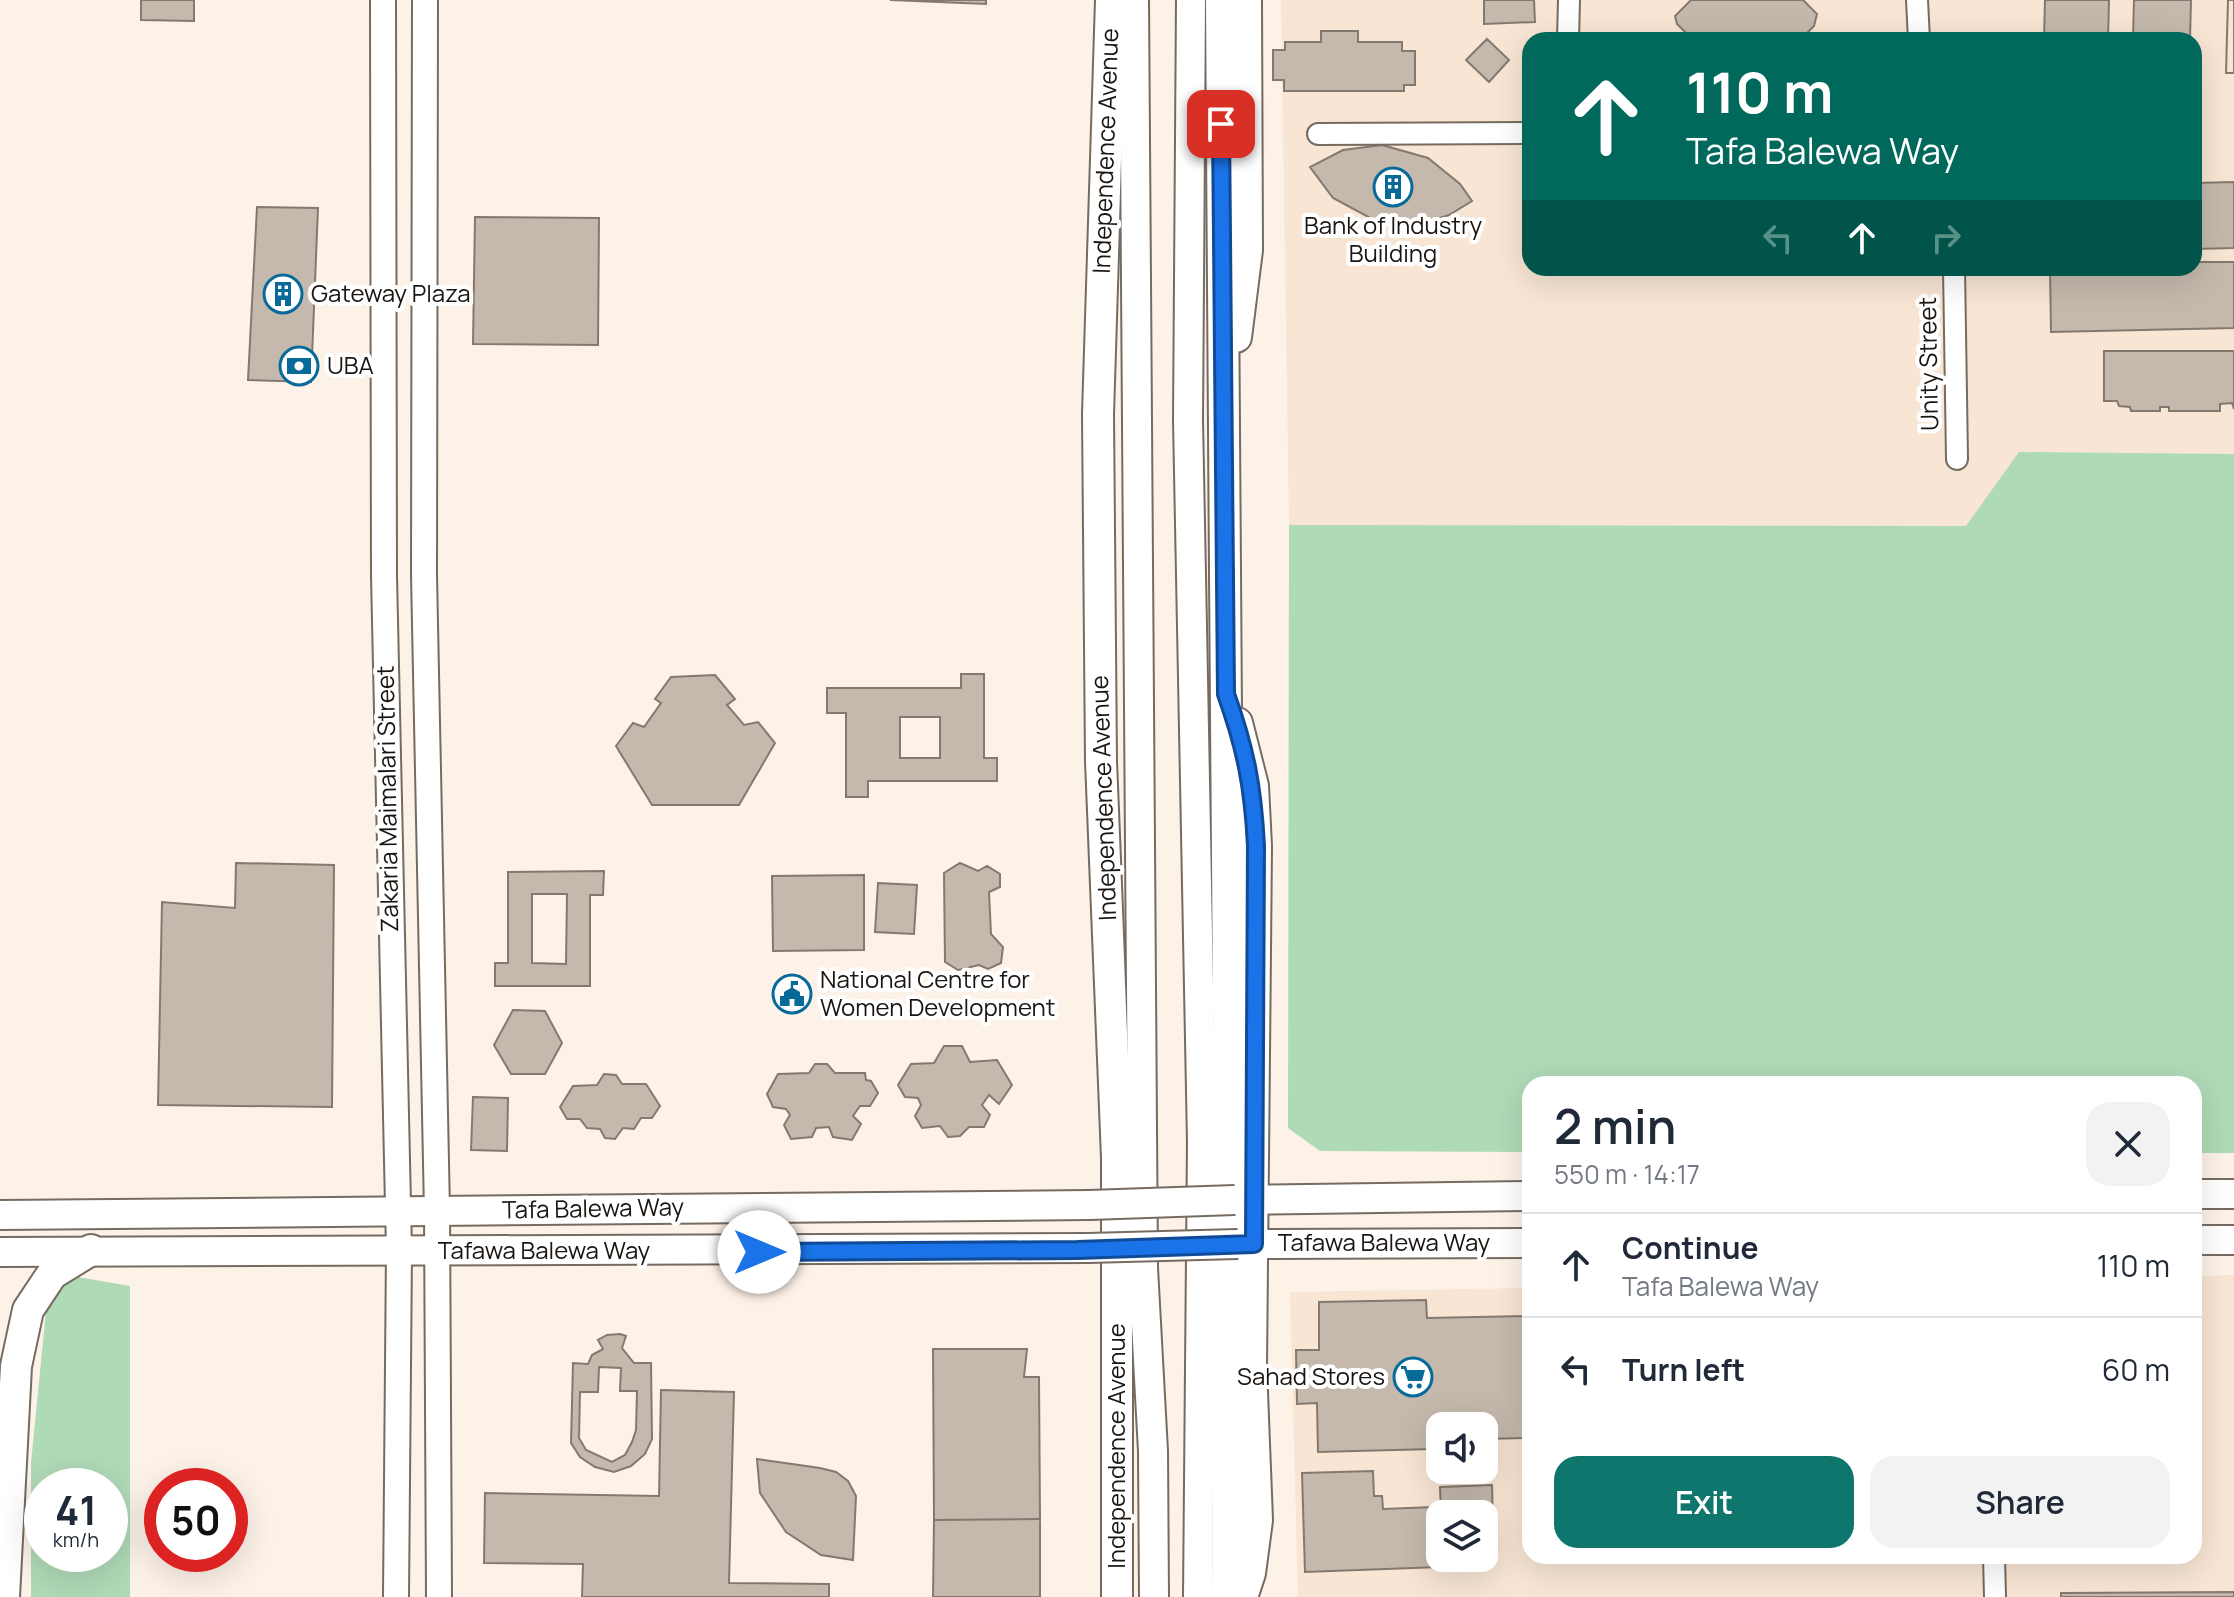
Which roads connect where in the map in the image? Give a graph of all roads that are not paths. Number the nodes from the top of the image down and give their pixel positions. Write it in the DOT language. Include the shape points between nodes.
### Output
graph roads {
  1 [pos="383,0"];
  2 [pos="425,0"];
  3 [pos="1111,0"];
  4 [pos="1134,0"];
  5 [pos="1191,0"];
  6 [pos="1221,0"];
  7 [pos="1246,0"];
  8 [pos="1569,0"];
  9 [pos="1917,0"];
  10 [pos="1568,32"];
  11 [pos="1919,32"];
  12 [pos="1522,133"];
  13 [pos="1318,134"];
  14 [pos="1954,276"];
  15 [pos="1222,401"];
  16 [pos="1957,459"];
  17 [pos="424,510"];
  18 [pos="384,513"];
  19 [pos="1240,785"];
  20 [pos="2202,1194"];
  21 [pos="2234,1194"];
  22 [pos="1522,1196"];
  23 [pos="1244,1200"];
  24 [pos="398,1211"];
  25 [pos="437,1211"];
  26 [pos="0,1215"];
  27 [pos="2202,1240"];
  28 [pos="2234,1240"];
  29 [pos="1522,1243"];
  30 [pos="1246,1244"];
  31 [pos="91,1250"];
  32 [pos="399,1250"];
  33 [pos="436,1250"];
  34 [pos="0,1252"];
  35 [pos="0,1531"];
  36 [pos="1994,1564"];
  37 [pos="5,1588"];
  38 [pos="396,1597"];
  39 [pos="439,1597"];
  40 [pos="1117,1597"];
  41 [pos="1154,1597"];
  42 [pos="1198,1597"];
  43 [pos="1227,1597"];
  44 [pos="1242,1597"];
  45 [pos="1995,1597"];
  1 -- 18 [label="street, Zakaria Maimalari Street"];
  2 -- 17 [label="street, Zakaria Maimalari Street"];
  3 -- 40 [label="main road, Independence Avenue" via="1098,414 1101,761 1117,1158"];
  4 -- 41 [label="main road, Independence Avenue" via="1143,1268"];
  5 -- 42 [label="main road" via="1188,420 1202,1142"];
  6 -- 15 [label="main road"];
  7 -- 15 [label="main road" via="1247,250"];
  8 -- 10 [label="street"];
  9 -- 11 [label="street"];
  12 -- 13 [label="street"];
  14 -- 16 [label="street, Unity Street"];
  15 -- 19 [label="main road" via="1226,694 1242,737"];
  17 -- 18 [label="street"];
  17 -- 25 [label="street, Zakaria Maimalari Street"];
  18 -- 24 [label="street, Zakaria Maimalari Street"];
  19 -- 23 [label="main road"];
  19 -- 43 [label="main road"];
  20 -- 21 [label="main road"];
  22 -- 23 [label="main road, Tafa Balewa Way"];
  23 -- 25 [label="main road, Tafa Balewa Way, bridge"];
  23 -- 30 [label="main road"];
  24 -- 25 [label="main road, Tafa Balewa Way"];
  24 -- 26 [label="main road, Tafa Balewa Way"];
  24 -- 32 [label="street, Zakaria Maimalari Street"];
  25 -- 33 [label="street, Zakaria Maimalari Street"];
  27 -- 28 [label="main road"];
  29 -- 30 [label="main road, Tafawa Balewa Way"];
  30 -- 33 [label="main road, Tafawa Balewa Way, bridge"];
  30 -- 44 [label="main road" via="1257,1520"];
  31 -- 32 [label="main road, Tafawa Balewa Way"];
  31 -- 34 [label="main road, Tafawa Balewa Way"];
  31 -- 37 [label="main road" via="52,1274 28,1310 16,1366"];
  32 -- 33 [label="main road, Tafawa Balewa Way"];
  32 -- 38 [label="street, Zakaria Maimalari Street"];
  33 -- 39 [label="street, Zakaria Maimalari Street"];
  35 -- 37 [label="main road"];
  36 -- 45 [label="street"];
}
